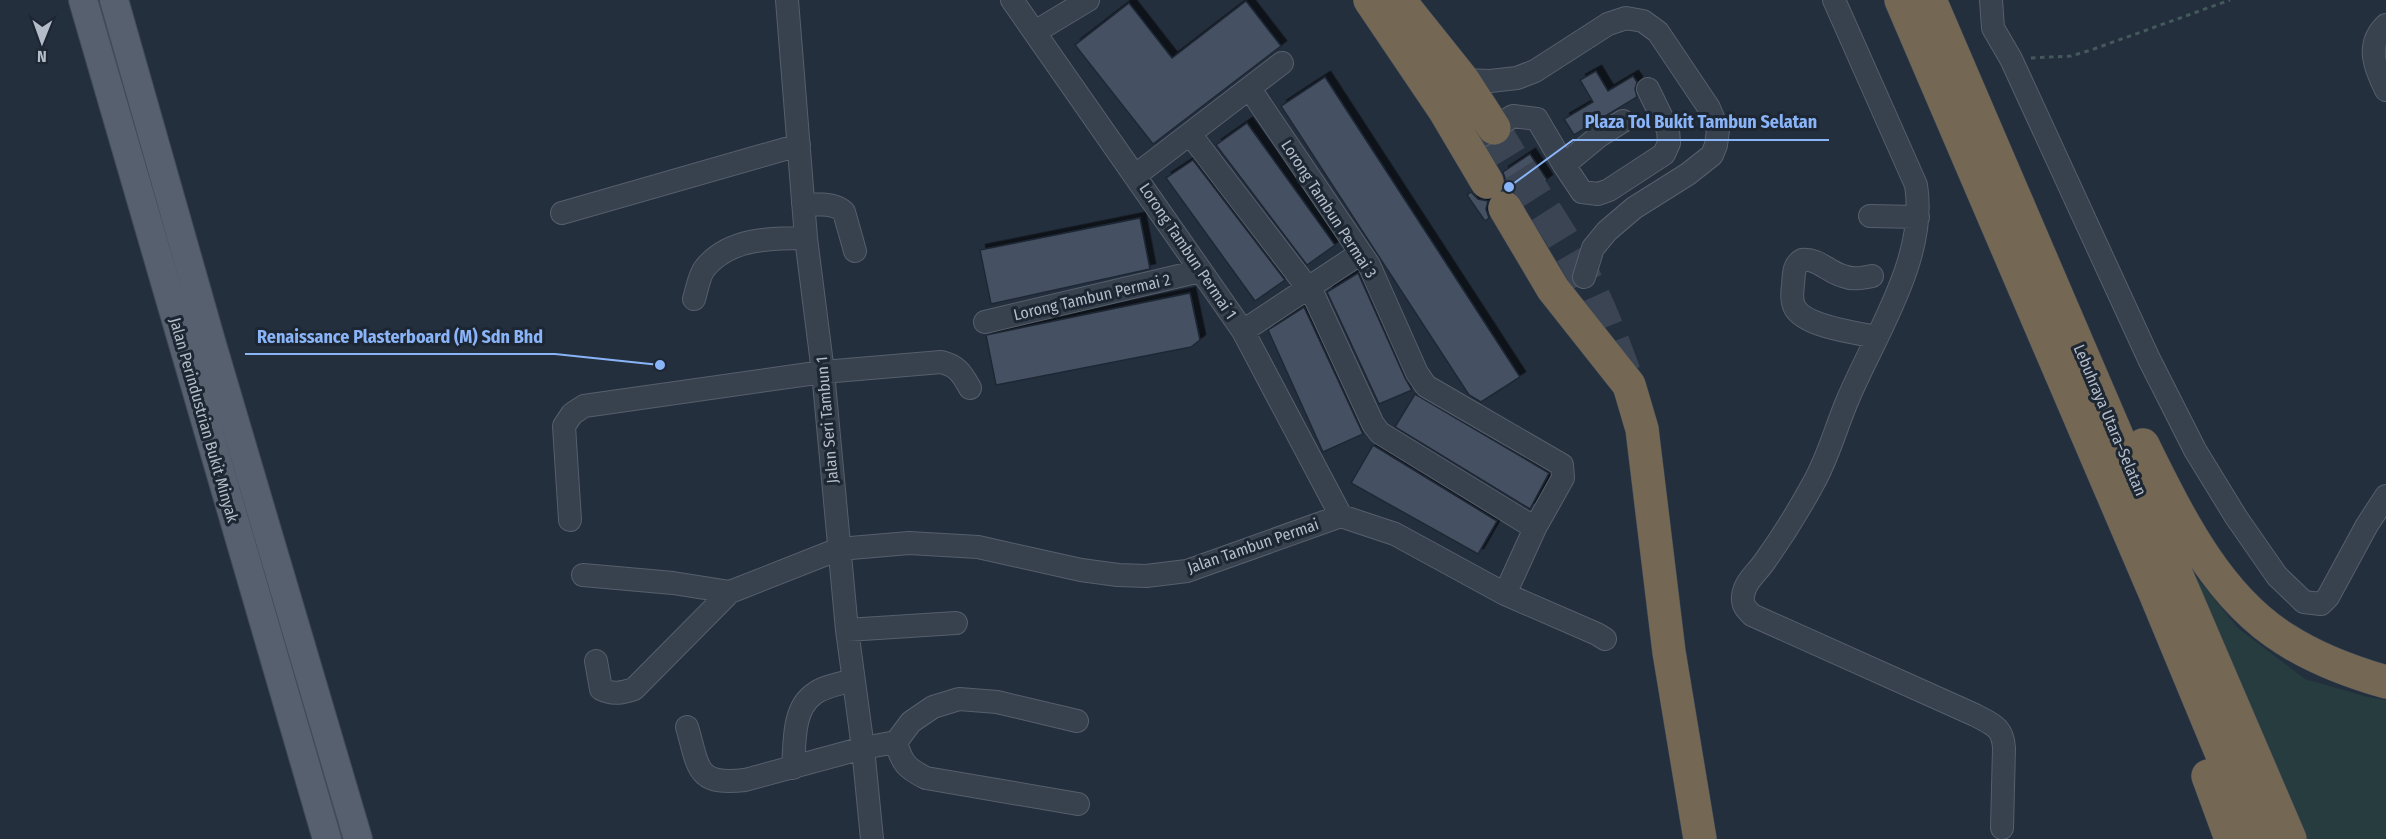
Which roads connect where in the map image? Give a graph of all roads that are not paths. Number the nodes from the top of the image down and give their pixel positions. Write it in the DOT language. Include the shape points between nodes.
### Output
graph roads {
  1 [pos="83,0"];
  2 [pos="114,0"];
  3 [pos="788,0"];
  4 [pos="1012,0"];
  5 [pos="1088,0"];
  6 [pos="1370,0"];
  7 [pos="1399,0"];
  8 [pos="1834,0"];
  9 [pos="1900,0"];
  10 [pos="1930,0"];
  11 [pos="1991,0"];
  12 [pos="2386,25"];
  13 [pos="1035,32"];
  14 [pos="1282,63"];
  15 [pos="1463,80"];
  16 [pos="1250,89"];
  17 [pos="1648,89"];
  18 [pos="2386,90"];
  19 [pos="1623,121"];
  20 [pos="1494,128"];
  21 [pos="1190,134"];
  22 [pos="799,145"];
  23 [pos="1467,146"];
  24 [pos="1564,165"];
  25 [pos="1136,175"];
  26 [pos="803,204"];
  27 [pos="562,213"];
  28 [pos="1870,216"];
  29 [pos="1918,217"];
  30 [pos="806,238"];
  31 [pos="855,251"];
  32 [pos="1361,253"];
  33 [pos="1200,271"];
  34 [pos="1872,276"];
  35 [pos="1584,278"];
  36 [pos="1309,289"];
  37 [pos="2057,295"];
  38 [pos="694,299"];
  39 [pos="984,322"];
  40 [pos="1243,331"];
  41 [pos="1877,337"];
  42 [pos="823,372"];
  43 [pos="970,388"];
  44 [pos="2386,496"];
  45 [pos="1341,516"];
  46 [pos="570,520"];
  47 [pos="1535,528"];
  48 [pos="839,549"];
  49 [pos="583,575"];
  50 [pos="730,592"];
  51 [pos="2155,593"];
  52 [pos="1505,594"];
  53 [pos="956,623"];
  54 [pos="846,630"];
  55 [pos="1605,639"];
  56 [pos="1670,652"];
  57 [pos="596,661"];
  58 [pos="853,680"];
  59 [pos="2386,682"];
  60 [pos="1077,721"];
  61 [pos="687,727"];
  62 [pos="896,742"];
  63 [pos="863,748"];
  64 [pos="793,768"];
  65 [pos="1078,804"];
  66 [pos="2002,828"];
  67 [pos="327,839"];
  68 [pos="358,839"];
  69 [pos="872,839"];
  70 [pos="1677,839"];
  71 [pos="1700,839"];
  72 [pos="2231,839"];
  73 [pos="2257,839"];
  74 [pos="2290,839"];
  1 -- 67 [label="main road, Jalan Perindustrian Bukit Minyak"];
  2 -- 68 [label="main road, Jalan Perindustrian Bukit Minyak"];
  3 -- 22 [label="street, Jalan Seri Tambun 1"];
  4 -- 13 [label="street, Lorong Tambun Permai 1"];
  5 -- 13 [label="street"];
  6 -- 23 [label="highway"];
  7 -- 15 [label="highway"];
  8 -- 29 [label="street" via="1916,185"];
  9 -- 51 [label="highway, Lebuhraya Utara–Selatan"];
  10 -- 37 [label="highway, Lebuhraya Utara–Selatan"];
  11 -- 44 [label="street" via="1993,28 2011,59 2149,359 2195,450 2277,576 2304,602 2321,604"];
  12 -- 18 [label="street" via="2373,46 2374,66"];
  13 -- 25 [label="street, Lorong Tambun Permai 1"];
  14 -- 16 [label="street"];
  15 -- 20 [label="highway"];
  15 -- 35 [label="street" via="1517,78 1535,71 1608,24 1626,18 1643,21 1658,32 1710,108 1718,130 1712,155 1607,231 1593,248"];
  16 -- 21 [label="street"];
  16 -- 32 [label="street, Lorong Tambun Permai 3"];
  17 -- 24 [label="street" via="1668,130 1669,143 1664,154 1598,194 1582,192"];
  19 -- 24 [label="street"];
  20 -- 23 [label="street"];
  20 -- 24 [label="street" via="1513,116 1537,119"];
  21 -- 25 [label="street"];
  21 -- 36 [label="street"];
  22 -- 26 [label="street, Jalan Seri Tambun 1"];
  22 -- 27 [label="street"];
  23 -- 56 [label="highway" via="1553,289 1629,385 1642,429"];
  25 -- 33 [label="street, Lorong Tambun Permai 1"];
  26 -- 30 [label="street, Jalan Seri Tambun 1"];
  26 -- 31 [label="street" via="840,208"];
  28 -- 29 [label="street"];
  29 -- 41 [label="street" via="1906,269"];
  30 -- 38 [label="street" via="767,238 732,247 704,269"];
  30 -- 42 [label="street, Jalan Seri Tambun 1"];
  32 -- 36 [label="street"];
  32 -- 47 [label="street, Lorong Tambun Permai 3" via="1426,386 1563,465 1563,478"];
  33 -- 39 [label="street, Lorong Tambun Permai 2"];
  33 -- 40 [label="street, Lorong Tambun Permai 1"];
  34 -- 41 [label="street" via="1842,276 1809,259 1802,260 1795,267 1792,294 1794,307 1805,317"];
  36 -- 40 [label="street"];
  36 -- 47 [label="street" via="1380,433"];
  37 -- 59 [label="highway" via="2116,392 2168,497 2219,576 2247,608 2284,638 2328,662"];
  37 -- 74 [label="highway, Lebuhraya Utara–Selatan"];
  40 -- 45 [label="street, Lorong Tambun Permai 1"];
  41 -- 66 [label="street" via="1814,482 1748,582 1744,607 1752,615 1975,715 2000,730 2004,737"];
  42 -- 43 [label="street" via="941,362 960,370"];
  42 -- 46 [label="street" via="584,406 564,426"];
  42 -- 48 [label="street, Jalan Seri Tambun 1"];
  45 -- 48 [label="street, Jalan Tambun Permai" via="1187,571 1146,576 1080,570 978,547 909,543"];
  45 -- 52 [label="street, Jalan Tambun Permai" via="1395,534"];
  47 -- 52 [label="street"];
  48 -- 50 [label="street, Jalan Tambun Permai"];
  48 -- 54 [label="street, Jalan Seri Tambun 1"];
  49 -- 50 [label="street"];
  50 -- 57 [label="street" via="634,689 620,693 602,689"];
  51 -- 72 [label="highway" via="2182,706"];
  51 -- 73 [label="highway, Lebuhraya Utara–Selatan"];
  52 -- 55 [label="street, Jalan Tambun Permai"];
  53 -- 54 [label="street"];
  54 -- 58 [label="street, Jalan Seri Tambun 1"];
  56 -- 70 [label="highway"];
  56 -- 71 [label="highway"];
  58 -- 63 [label="street, Jalan Seri Tambun 1"];
  58 -- 64 [label="street" via="814,693 805,703 798,717"];
  60 -- 62 [label="street" via="997,702 959,699 933,707 911,722"];
  61 -- 64 [label="street" via="701,772 714,781 745,780"];
  62 -- 63 [label="street"];
  62 -- 65 [label="street" via="911,771 926,778"];
  63 -- 64 [label="street"];
  63 -- 69 [label="street, Jalan Seri Tambun 1"];
}
